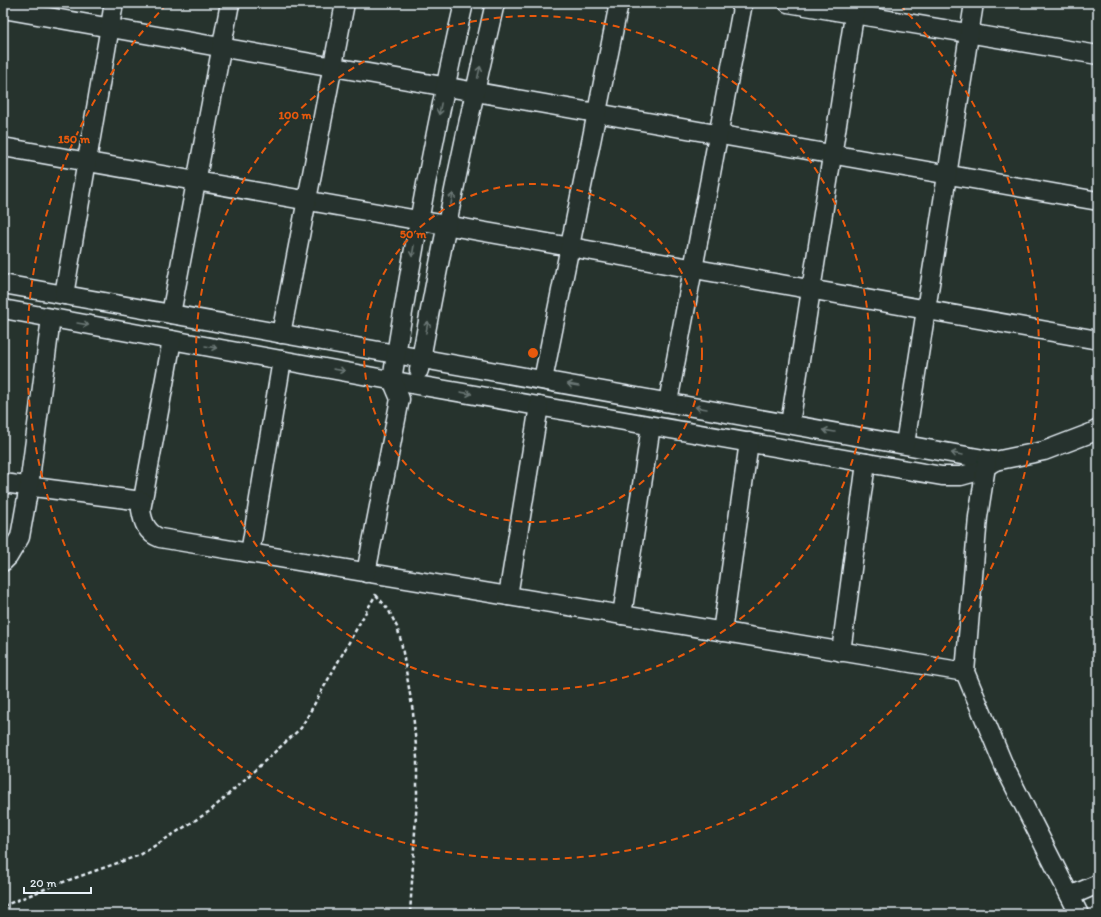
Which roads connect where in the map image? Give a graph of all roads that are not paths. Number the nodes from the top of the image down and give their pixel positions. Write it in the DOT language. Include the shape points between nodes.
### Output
graph roads {
  1 [pos="114,3"];
  2 [pos="230,3"];
  3 [pos="345,3"];
  4 [pos="464,3"];
  5 [pos="494,3"];
  6 [pos="619,3"];
  7 [pos="743,3"];
  8 [pos="788,3"];
  9 [pos="974,3"];
  10 [pos="855,8"];
  11 [pos="3,10"];
  12 [pos="110,28"];
  13 [pos="969,34"];
  14 [pos="221,48"];
  15 [pos="1098,55"];
  16 [pos="333,67"];
  17 [pos="445,87"];
  18 [pos="474,92"];
  19 [pos="597,114"];
  20 [pos="718,135"];
  21 [pos="3,147"];
  22 [pos="832,155"];
  23 [pos="87,162"];
  24 [pos="947,175"];
  25 [pos="196,181"];
  26 [pos="307,200"];
  27 [pos="1098,201"];
  28 [pos="418,220"];
  29 [pos="447,225"];
  30 [pos="570,247"];
  31 [pos="693,269"];
  32 [pos="3,284"];
  33 [pos="811,290"];
  34 [pos="64,295"];
  35 [pos="3,309"];
  36 [pos="926,310"];
  37 [pos="171,314"];
  38 [pos="51,318"];
  39 [pos="281,334"];
  40 [pos="172,340"];
  41 [pos="1098,340"];
  42 [pos="396,354"];
  43 [pos="421,358"];
  44 [pos="282,360"];
  45 [pos="392,380"];
  46 [pos="543,380"];
  47 [pos="416,384"];
  48 [pos="400,399"];
  49 [pos="668,402"];
  50 [pos="539,406"];
  51 [pos="790,424"];
  52 [pos="651,426"];
  53 [pos="1098,429"];
  54 [pos="749,442"];
  55 [pos="905,444"];
  56 [pos="989,462"];
  57 [pos="866,463"];
  58 [pos="3,483"];
  59 [pos="29,486"];
  60 [pos="142,501"];
  61 [pos="250,553"];
  62 [pos="3,562"];
  63 [pos="366,573"];
  64 [pos="508,596"];
  65 [pos="622,615"];
  66 [pos="722,632"];
  67 [pos="841,652"];
  68 [pos="965,672"];
  69 [pos="1098,884"];
  70 [pos="1070,896"];
  71 [pos="1079,914"];
  1 -- 12 [label="street"];
  2 -- 14 [label="street"];
  3 -- 16 [label="street"];
  4 -- 17 [label="street"];
  18 -- 5 [label="street, one-way"];
  6 -- 19 [label="street"];
  7 -- 20 [label="street"];
  8 -- 10 [label="street"];
  9 -- 13 [label="street"];
  10 -- 13 [label="street"];
  10 -- 22 [label="street"];
  11 -- 12 [label="street"];
  12 -- 14 [label="street"];
  12 -- 23 [label="street"];
  13 -- 15 [label="street"];
  13 -- 24 [label="street"];
  14 -- 16 [label="street"];
  14 -- 25 [label="street"];
  16 -- 17 [label="street"];
  16 -- 26 [label="street"];
  17 -- 18 [label="street"];
  17 -- 28 [label="street, one-way"];
  18 -- 19 [label="street"];
  29 -- 18 [label="street, one-way"];
  19 -- 20 [label="street"];
  19 -- 30 [label="street"];
  20 -- 22 [label="street"];
  20 -- 31 [label="street"];
  21 -- 23 [label="street"];
  22 -- 24 [label="street"];
  22 -- 33 [label="street"];
  23 -- 25 [label="street"];
  23 -- 34 [label="street"];
  24 -- 27 [label="street"];
  24 -- 36 [label="street"];
  25 -- 26 [label="street"];
  25 -- 37 [label="street"];
  26 -- 28 [label="street"];
  26 -- 39 [label="street"];
  28 -- 29 [label="street"];
  28 -- 42 [label="street, one-way"];
  29 -- 30 [label="street"];
  43 -- 29 [label="street, one-way"];
  30 -- 31 [label="street"];
  30 -- 46 [label="street"];
  31 -- 33 [label="street"];
  31 -- 49 [label="street"];
  32 -- 34 [label="street"];
  33 -- 36 [label="street"];
  33 -- 51 [label="street"];
  34 -- 37 [label="street"];
  35 -- 38 [label="street"];
  36 -- 41 [label="street"];
  36 -- 55 [label="street"];
  37 -- 39 [label="street"];
  38 -- 40 [label="street, one-way"];
  38 -- 59 [label="street"];
  39 -- 42 [label="street"];
  40 -- 44 [label="street, one-way"];
  40 -- 60 [label="street"];
  42 -- 43 [label="street"];
  42 -- 45 [label="street"];
  43 -- 46 [label="street"];
  43 -- 47 [label="street"];
  44 -- 45 [label="street, one-way"];
  44 -- 61 [label="street"];
  45 -- 47 [label="street"];
  45 -- 48 [label="street"];
  49 -- 46 [label="street, one-way"];
  47 -- 48 [label="street"];
  47 -- 50 [label="street, one-way"];
  48 -- 63 [label="street"];
  51 -- 49 [label="street, one-way"];
  50 -- 52 [label="street"];
  50 -- 64 [label="street"];
  55 -- 51 [label="street, one-way"];
  52 -- 54 [label="street"];
  52 -- 65 [label="street"];
  53 -- 56 [label="street" via="1044,451"];
  54 -- 57 [label="street"];
  54 -- 66 [label="street"];
  56 -- 55 [label="street, one-way"];
  56 -- 57 [label="street" via="979,471 961,476 942,476"];
  56 -- 68 [label="street" via="978,517"];
  57 -- 67 [label="street"];
  58 -- 59 [label="street"];
  59 -- 60 [label="street"];
  59 -- 62 [label="street" via="20,537"];
  60 -- 61 [label="street" via="142,520 153,535"];
  61 -- 63 [label="street"];
  63 -- 64 [label="street"];
  64 -- 65 [label="street"];
  65 -- 66 [label="street"];
  66 -- 67 [label="street"];
  67 -- 68 [label="street"];
  68 -- 70 [label="street" via="1005,768"];
  69 -- 70 [label="street"];
  70 -- 71 [label="street"];
}
